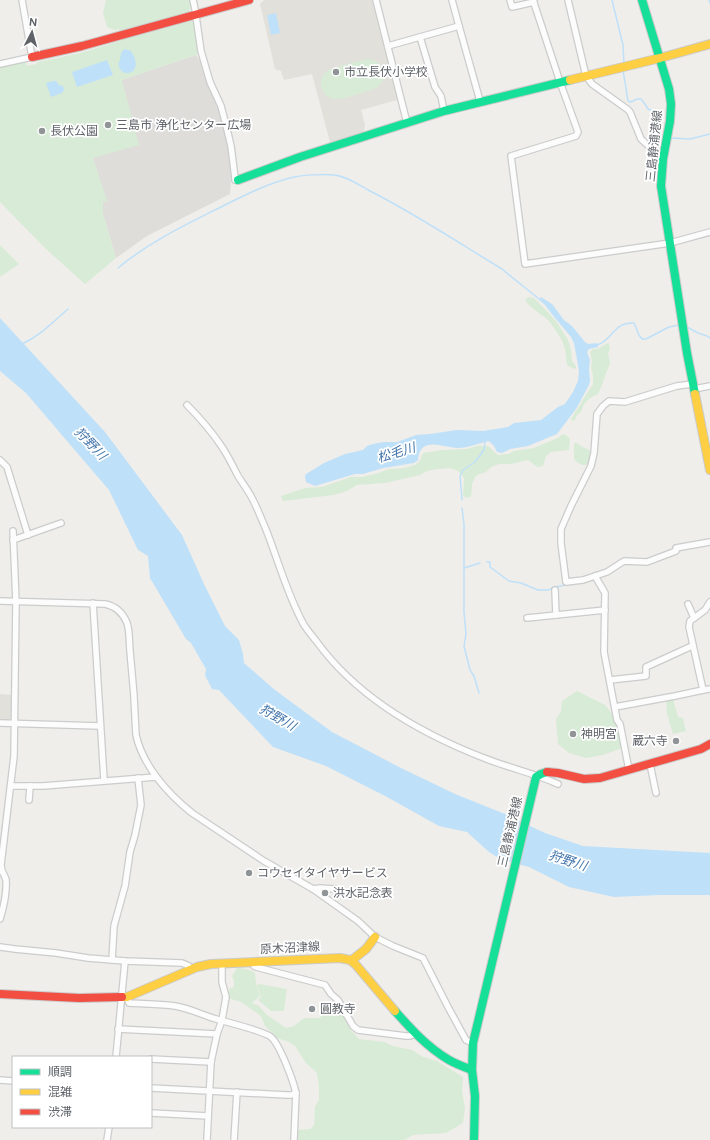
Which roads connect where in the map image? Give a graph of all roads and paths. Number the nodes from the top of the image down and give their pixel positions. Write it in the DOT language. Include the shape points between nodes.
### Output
graph roads {
  1 [pos="22,0"];
  2 [pos="193,0"];
  3 [pos="250,0"];
  4 [pos="376,0"];
  5 [pos="452,0"];
  6 [pos="510,0"];
  7 [pos="568,0"];
  8 [pos="642,0"];
  9 [pos="534,1"];
  10 [pos="196,14"];
  11 [pos="459,26"];
  12 [pos="420,37"];
  13 [pos="710,44"];
  14 [pos="388,46"];
  15 [pos="32,57"];
  16 [pos="660,58"];
  17 [pos="0,64"];
  18 [pos="586,76"];
  19 [pos="560,82"];
  20 [pos="480,101"];
  21 [pos="444,111"];
  22 [pos="407,123"];
  23 [pos="663,159"];
  24 [pos="238,180"];
  25 [pos="710,232"];
  26 [pos="670,243"];
  27 [pos="693,386"];
  28 [pos="710,386"];
  29 [pos="188,404"];
  30 [pos="0,460"];
  31 [pos="709,464"];
  32 [pos="61,523"];
  33 [pos="12,531"];
  34 [pos="28,535"];
  35 [pos="13,540"];
  36 [pos="710,542"];
  37 [pos="595,576"];
  38 [pos="555,590"];
  39 [pos="0,601"];
  40 [pos="16,602"];
  41 [pos="710,602"];
  42 [pos="93,603"];
  43 [pos="688,604"];
  44 [pos="605,610"];
  45 [pos="556,615"];
  46 [pos="527,618"];
  47 [pos="694,618"];
  48 [pos="692,646"];
  49 [pos="610,680"];
  50 [pos="710,689"];
  51 [pos="703,690"];
  52 [pos="615,707"];
  53 [pos="0,723"];
  54 [pos="15,724"];
  55 [pos="100,726"];
  56 [pos="710,744"];
  57 [pos="650,764"];
  58 [pos="629,770"];
  59 [pos="156,777"];
  60 [pos="536,777"];
  61 [pos="138,778"];
  62 [pos="104,780"];
  63 [pos="558,784"];
  64 [pos="11,786"];
  65 [pos="30,786"];
  66 [pos="656,793"];
  67 [pos="29,800"];
  68 [pos="2,837"];
  69 [pos="313,889"];
  70 [pos="334,889"];
  71 [pos="0,919"];
  72 [pos="375,936"];
  73 [pos="0,946"];
  74 [pos="112,960"];
  75 [pos="352,960"];
  76 [pos="125,961"];
  77 [pos="252,962"];
  78 [pos="222,963"];
  79 [pos="190,970"];
  80 [pos="0,994"];
  81 [pos="124,997"];
  82 [pos="222,1020"];
  83 [pos="118,1029"];
  84 [pos="217,1034"];
  85 [pos="415,1034"];
  86 [pos="474,1043"];
  87 [pos="116,1056"];
  88 [pos="152,1059"];
  89 [pos="211,1062"];
  90 [pos="472,1070"];
  91 [pos="0,1080"];
  92 [pos="12,1081"];
  93 [pos="152,1088"];
  94 [pos="209,1090"];
  95 [pos="236,1092"];
  96 [pos="296,1093"];
  97 [pos="152,1113"];
  98 [pos="208,1116"];
  99 [pos="109,1128"];
  100 [pos="107,1140"];
  101 [pos="207,1140"];
  102 [pos="234,1140"];
  103 [pos="294,1140"];
  104 [pos="474,1140"];
  1 -- 15 [label="street"];
  2 -- 10 [label="street"];
  3 -- 10 [label="main road"];
  4 -- 14 [label="street"];
  5 -- 11 [label="street"];
  6 -- 9 [label="street" via="512,7"];
  7 -- 18 [label="street"];
  8 -- 16 [label="main road, 三島静浦港線"];
  9 -- 19 [label="street"];
  10 -- 15 [label="main road" via="82,46"];
  10 -- 24 [label="street" via="201,51 223,112 235,180"];
  11 -- 12 [label="street"];
  11 -- 20 [label="street"];
  12 -- 14 [label="street"];
  12 -- 21 [label="street"];
  13 -- 16 [label="main road"];
  14 -- 22 [label="street"];
  15 -- 17 [label="street"];
  16 -- 18 [label="main road"];
  16 -- 23 [label="main road, 三島静浦港線" via="671,104"];
  18 -- 19 [label="main road"];
  18 -- 23 [label="street" via="592,84 630,112 641,139"];
  19 -- 20 [label="main road"];
  19 -- 26 [label="street" via="578,132 576,136 511,156 525,264"];
  20 -- 21 [label="main road"];
  21 -- 22 [label="main road"];
  22 -- 24 [label="main road"];
  23 -- 26 [label="main road, 三島静浦港線" via="662,186"];
  25 -- 26 [label="street"];
  26 -- 27 [label="main road, 三島静浦港線"];
  27 -- 28 [label="street"];
  27 -- 31 [label="main road, 三島静浦港線"];
  27 -- 37 [label="street" via="677,386 625,402 609,401 598,411 591,466 561,529 566,582"];
  29 -- 60 [label="street" via="221,446 254,501 291,598 305,626 341,671 368,694 407,721 483,758"];
  30 -- 34 [label="street" via="7,468"];
  32 -- 34 [label="street"];
  33 -- 35 [label="street"];
  34 -- 35 [label="street"];
  35 -- 40 [label="street"];
  36 -- 37 [label="street" via="676,548 676,551 647,562 624,561"];
  37 -- 44 [label="street" via="605,593"];
  38 -- 45 [label="street"];
  39 -- 40 [label="street"];
  40 -- 42 [label="street"];
  40 -- 54 [label="street"];
  41 -- 47 [label="street" via="705,610"];
  42 -- 55 [label="street"];
  42 -- 59 [label="street" via="114,607 127,624 136,735 144,758"];
  43 -- 47 [label="street"];
  44 -- 45 [label="street"];
  44 -- 49 [label="street" via="604,652"];
  45 -- 46 [label="street"];
  47 -- 48 [label="street" via="690,621 689,627"];
  48 -- 49 [label="street" via="646,668 646,676"];
  48 -- 51 [label="street"];
  49 -- 52 [label="street"];
  50 -- 51 [label="street"];
  51 -- 52 [label="street"];
  52 -- 58 [label="street"];
  53 -- 54 [label="street"];
  54 -- 55 [label="street"];
  54 -- 64 [label="street"];
  55 -- 62 [label="street"];
  56 -- 57 [label="main road"];
  57 -- 58 [label="main road"];
  57 -- 66 [label="street"];
  58 -- 60 [label="main road" via="590,780 549,772"];
  59 -- 61 [label="street"];
  59 -- 69 [label="street" via="192,813 264,861"];
  60 -- 63 [label="street"];
  60 -- 86 [label="main road, 三島静浦港線"];
  61 -- 62 [label="street"];
  61 -- 74 [label="street" via="141,805 124,892 114,926"];
  62 -- 65 [label="street"];
  64 -- 65 [label="street"];
  64 -- 68 [label="street"];
  65 -- 67 [label="street"];
  68 -- 71 [label="street" via="1,865 6,878 6,898"];
  69 -- 70 [label="street"];
  69 -- 72 [label="street"];
  72 -- 75 [label="main road" via="366,949"];
  72 -- 86 [label="street" via="423,958 466,1040"];
  73 -- 74 [label="street"];
  74 -- 76 [label="street"];
  75 -- 77 [label="main road, 原木沼津線" via="337,958"];
  75 -- 85 [label="main road"];
  76 -- 79 [label="street" via="182,963 189,966"];
  76 -- 81 [label="street"];
  77 -- 78 [label="main road, 原木沼津線"];
  77 -- 85 [label="street" via="256,967 325,985 358,1030 406,1036"];
  78 -- 79 [label="main road, 原木沼津線"];
  78 -- 82 [label="street" via="222,982 226,998"];
  79 -- 81 [label="main road, 原木沼津線"];
  80 -- 81 [label="main road, 原木沼津線" via="99,999"];
  81 -- 82 [label="street" via="129,1003 176,1006"];
  81 -- 83 [label="street"];
  82 -- 84 [label="street"];
  82 -- 96 [label="street" via="272,1037"];
  83 -- 84 [label="street"];
  83 -- 87 [label="street"];
  84 -- 89 [label="street"];
  85 -- 90 [label="main road" via="449,1060"];
  86 -- 90 [label="main road, 三島静浦港線"];
  88 -- 89 [label="street"];
  89 -- 94 [label="street"];
  90 -- 104 [label="main road" via="475,1102"];
  91 -- 92 [label="street"];
  93 -- 94 [label="street"];
  94 -- 95 [label="street"];
  94 -- 98 [label="street"];
  95 -- 96 [label="street" via="291,1095"];
  95 -- 102 [label="street"];
  96 -- 103 [label="street"];
  97 -- 98 [label="street"];
  98 -- 101 [label="street"];
  99 -- 100 [label="street"];
}
